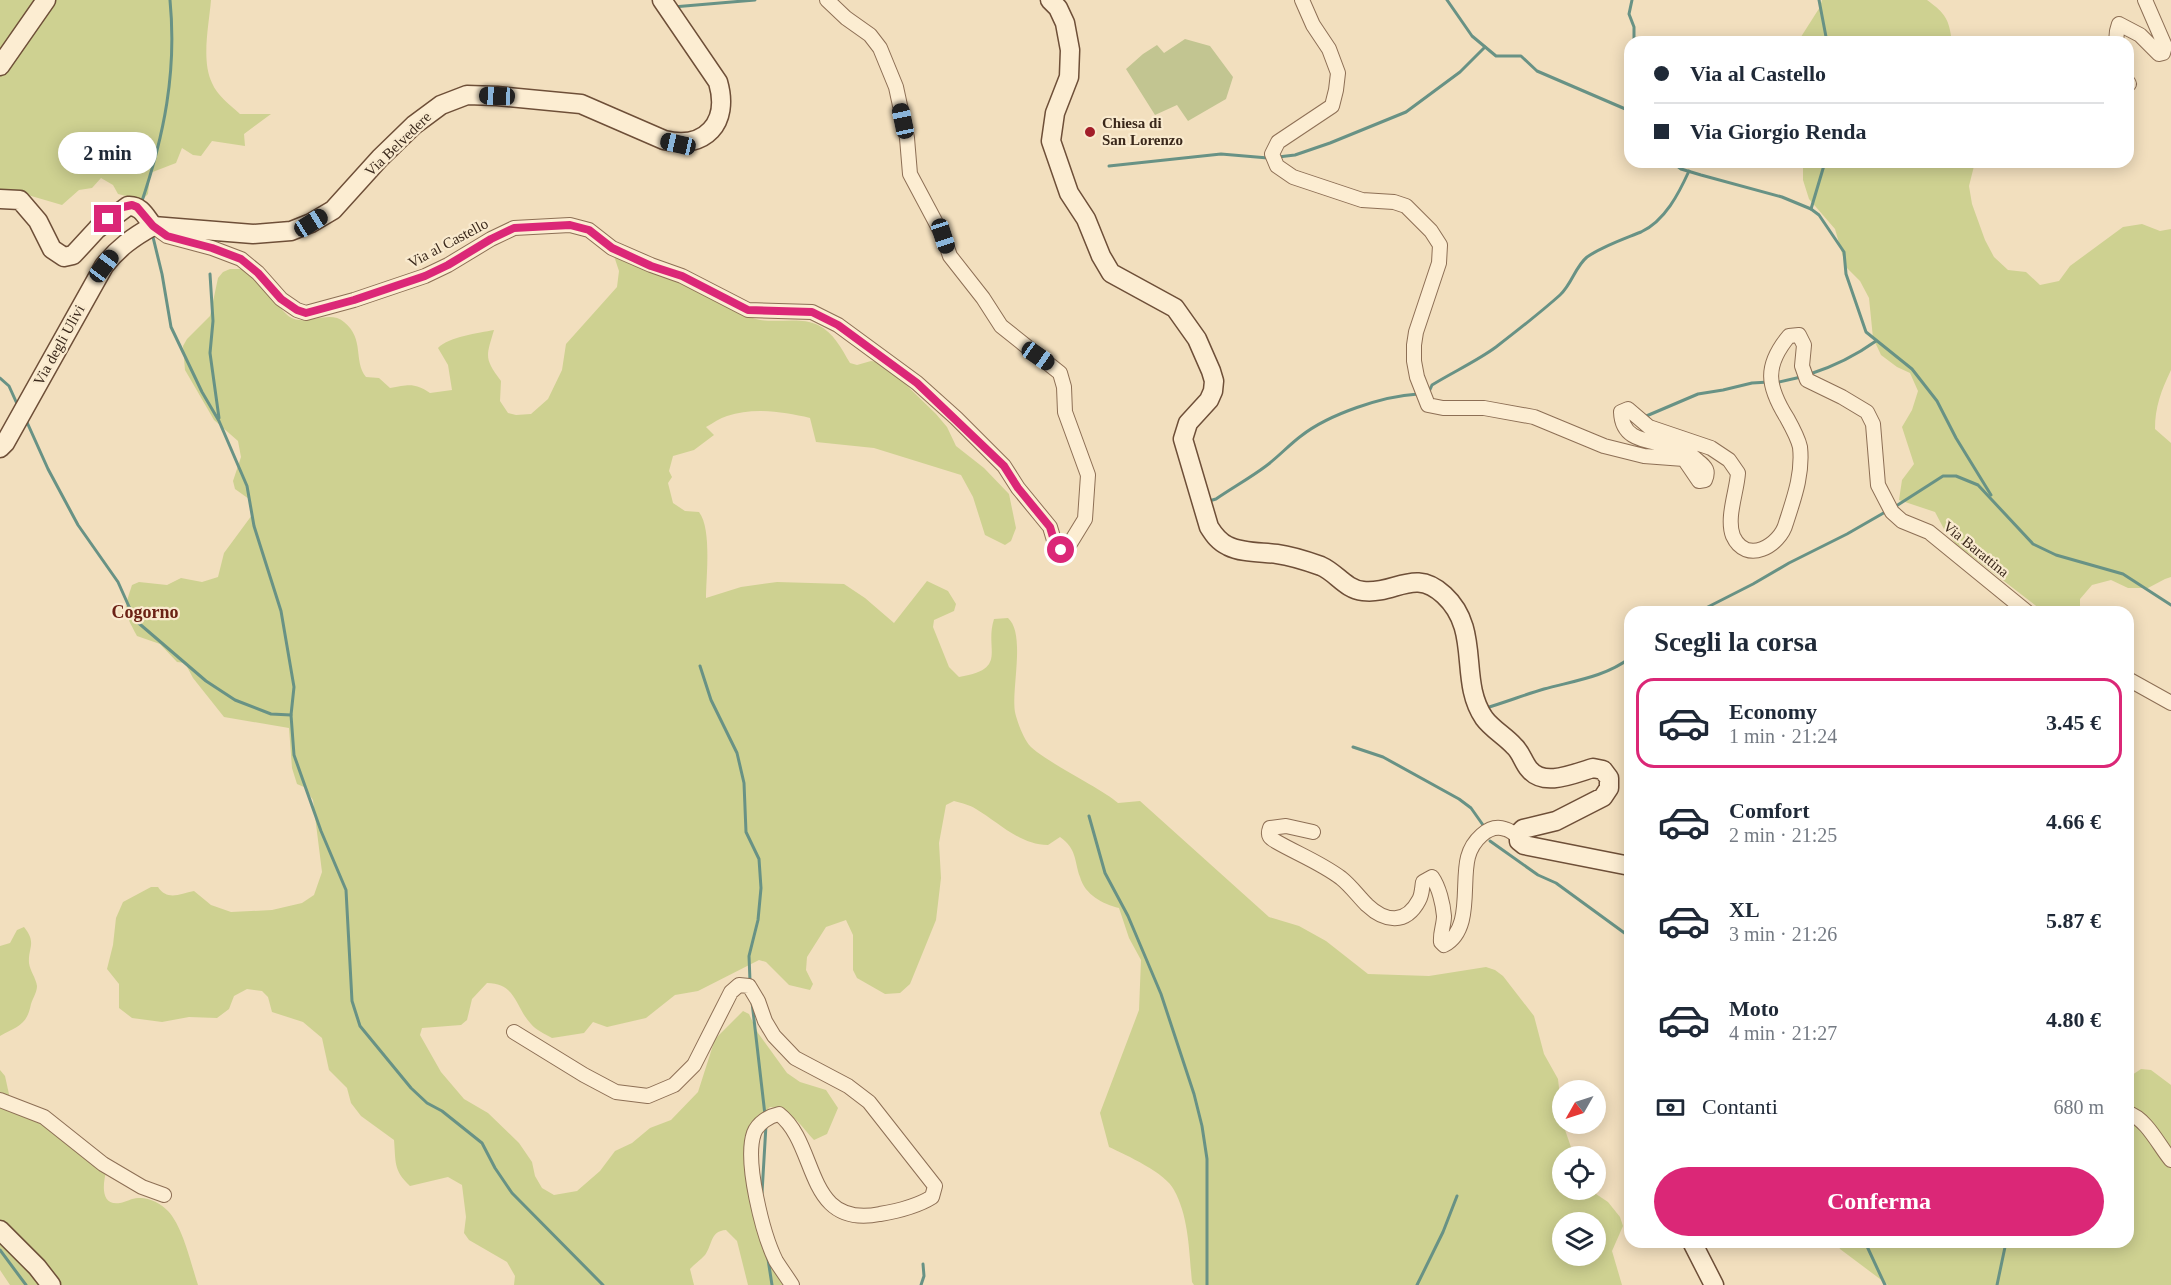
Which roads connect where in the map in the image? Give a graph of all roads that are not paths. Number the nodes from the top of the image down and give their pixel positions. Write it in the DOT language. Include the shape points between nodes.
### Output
graph roads {
  1 [pos="46,0"];
  2 [pos="662,0"];
  3 [pos="827,0"];
  4 [pos="1050,0"];
  5 [pos="1302,0"];
  6 [pos="2145,0"];
  7 [pos="2117,36"];
  8 [pos="0,66"];
  9 [pos="0,200"];
  10 [pos="153,226"];
  11 [pos="0,448"];
  12 [pos="2020,606"];
  13 [pos="2134,682"];
  14 [pos="2171,703"];
  15 [pos="1313,832"];
  16 [pos="1518,836"];
  17 [pos="1624,865"];
  18 [pos="514,1032"];
  19 [pos="0,1100"];
  20 [pos="2134,1115"];
  21 [pos="2171,1160"];
  22 [pos="164,1195"];
  23 [pos="0,1230"];
  24 [pos="1695,1248"];
  25 [pos="51,1285"];
  26 [pos="792,1285"];
  27 [pos="1714,1285"];
  1 -- 8 [label="street"];
  2 -- 10 [label="street, Via Belvedere" via="718,82 722,96 722,111 716,124 693,142 663,140 581,104 466,95 441,105 414,125 333,210 311,223 291,231 253,234"];
  3 -- 10 [label="street, Via al Castello" via="880,48 896,87 910,174 950,256 1001,326 1060,373 1065,412 1088,475 1085,519 1065,550 1056,547 1050,527 1004,466 956,418 917,383 838,325 812,312 748,310 682,276 612,248 589,230 570,225 514,228 425,276 306,313 281,299 241,259 167,236"];
  4 -- 16 [label="street" via="1065,23 1070,50 1069,77 1055,113 1051,141 1069,193 1111,273 1175,308 1197,339 1214,381 1209,400 1188,423 1183,439 1209,527 1227,546 1308,562 1328,569 1354,589 1366,592 1412,581 1441,592 1465,626 1473,686 1484,718 1515,747 1528,768 1544,777 1560,779 1598,768 1610,783 1603,796 1556,821 1523,829"];
  5 -- 12 [label="street, Via Barattina" via="1312,25 1329,49 1338,73 1336,90 1332,106 1278,142 1272,154 1277,166 1293,177 1362,200 1406,206 1440,245 1439,264 1414,345 1417,377 1428,405 1484,408 1533,417 1605,446 1644,456 1684,459 1699,481 1705,480 1706,467 1690,453 1633,436 1621,421 1621,412 1628,409 1649,428 1711,448 1729,460 1738,473 1731,513 1733,536 1750,552 1762,550 1785,527 1801,472 1799,444 1777,402 1771,366 1789,336 1799,335 1804,345 1802,366 1807,380 1867,412 1873,424 1878,485 1892,512 1902,521 1929,532"];
  6 -- 7 [label="street" via="2165,46 2163,53 2159,54 2140,35 2120,24"];
  9 -- 10 [label="street" via="20,200 38,221 52,249 63,257 73,255 97,229 128,206 141,210"];
  10 -- 11 [label="street, Via degli Ulivi" via="134,236 104,266"];
  13 -- 14 [label="street"];
  15 -- 16 [label="street" via="1286,826 1270,828 1268,833 1276,842 1325,867 1383,916 1406,916 1420,898 1423,882 1432,877 1442,908 1440,936 1444,945 1459,930 1468,858 1474,844 1492,829 1504,828"];
  16 -- 17 [label="street" via="1524,845"];
  18 -- 26 [label="street" via="616,1092 648,1096 674,1085 694,1065 730,992 739,985 749,986 774,1036 795,1058 848,1086 869,1102 935,1186 932,1197 915,1206 866,1217 851,1215 826,1198 786,1119 779,1114 769,1116 754,1132 755,1195 776,1260"];
  19 -- 22 [label="street" via="44,1117 103,1164"];
  20 -- 21 [label="street"];
  23 -- 25 [label="street"];
  24 -- 27 [label="street"];
}
